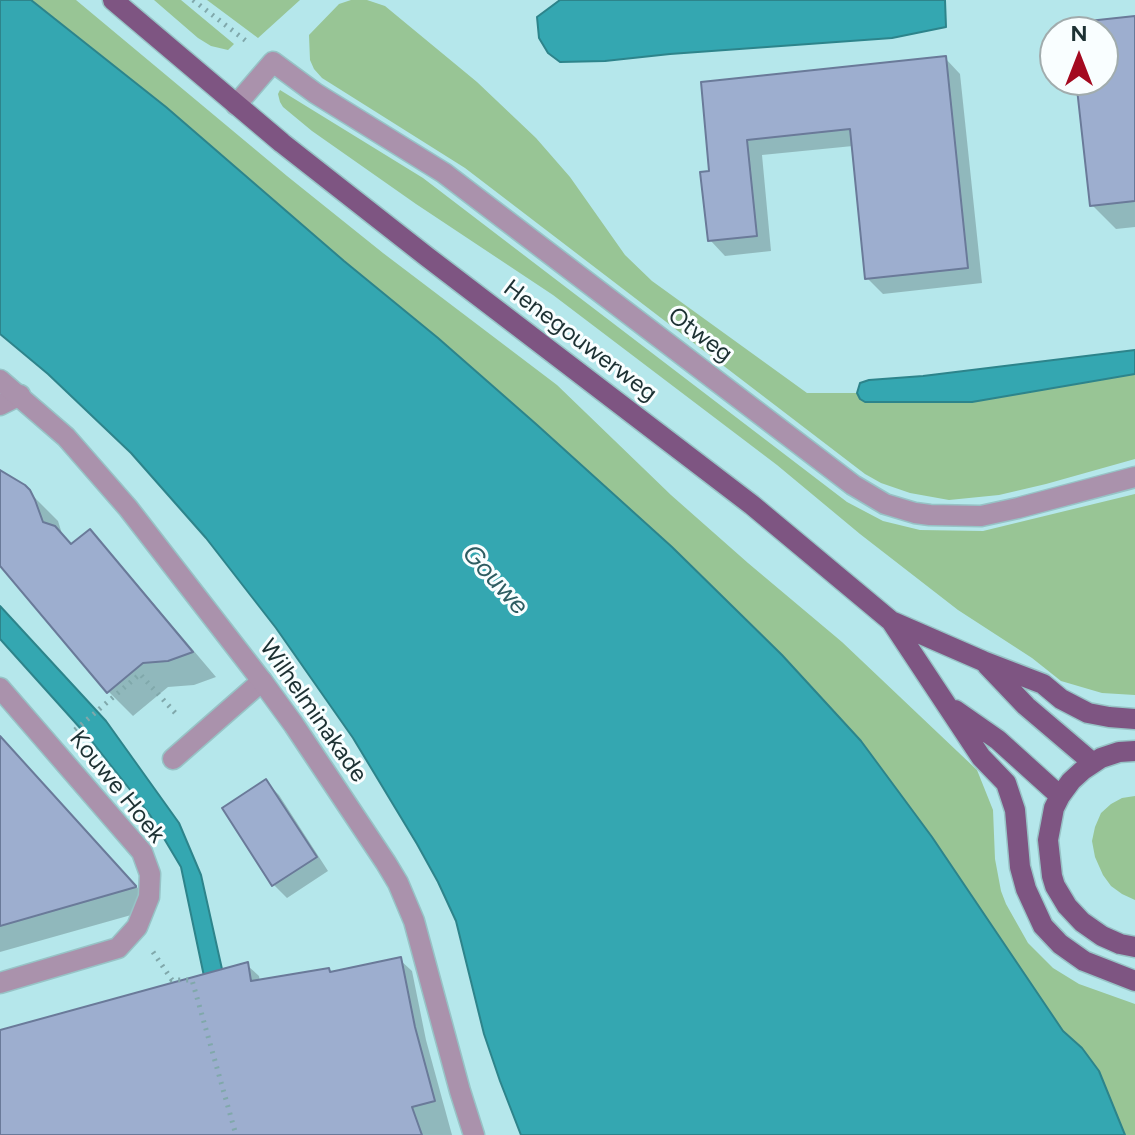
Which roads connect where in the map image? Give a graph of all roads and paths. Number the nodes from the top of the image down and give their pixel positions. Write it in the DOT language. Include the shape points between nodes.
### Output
graph roads {
  1 [pos="113,0"];
  2 [pos="193,0"];
  3 [pos="273,62"];
  4 [pos="236,105"];
  5 [pos="0,380"];
  6 [pos="20,395"];
  7 [pos="0,405"];
  8 [pos="1135,477"];
  9 [pos="891,621"];
  10 [pos="983,661"];
  11 [pos="262,681"];
  12 [pos="0,688"];
  13 [pos="164,700"];
  14 [pos="946,704"];
  15 [pos="1135,719"];
  16 [pos="75,729"];
  17 [pos="1135,751"];
  18 [pos="173,759"];
  19 [pos="1093,763"];
  20 [pos="1060,796"];
  21 [pos="137,927"];
  22 [pos="1135,947"];
  23 [pos="1135,981"];
  24 [pos="0,983"];
  25 [pos="236,1135"];
  26 [pos="474,1135"];
  1 -- 4 [label="main road, Henegouwerweg"];
  2 -- 3 [label="path"];
  3 -- 4 [label="street"];
  3 -- 8 [label="street, Otweg" via="444,173 853,485 885,504 930,515 981,516"];
  4 -- 9 [label="main road, Henegouwerweg" via="752,505"];
  5 -- 6 [label="street, Wilhelminakade"];
  6 -- 7 [label="street"];
  6 -- 11 [label="street, Wilhelminakade" via="66,437 128,508"];
  9 -- 10 [label="main road, Henegouwerweg"];
  9 -- 14 [label="main road, Henegouwerweg"];
  10 -- 15 [label="main road, Henegouwerweg" via="1043,684 1088,713"];
  10 -- 19 [label="main road, Henegouwerweg"];
  11 -- 18 [label="street"];
  11 -- 26 [label="street, Wilhelminakade" via="386,863 410,909"];
  12 -- 21 [label="street, Kouwe Hoek" via="142,852 150,874 149,897"];
  13 -- 16 [label="path" via="140,674"];
  14 -- 20 [label="main road, Henegouwerweg" via="998,740"];
  14 -- 23 [label="main road, Henegouwerweg" via="1009,791 1020,867 1043,926 1084,961"];
  17 -- 19 [label="main road"];
  19 -- 20 [label="main road"];
  20 -- 22 [label="main road" via="1048,840 1055,886 1091,929"];
  21 -- 24 [label="street" via="118,948"];
  21 -- 25 [label="path" via="172,980 192,980"];
}
